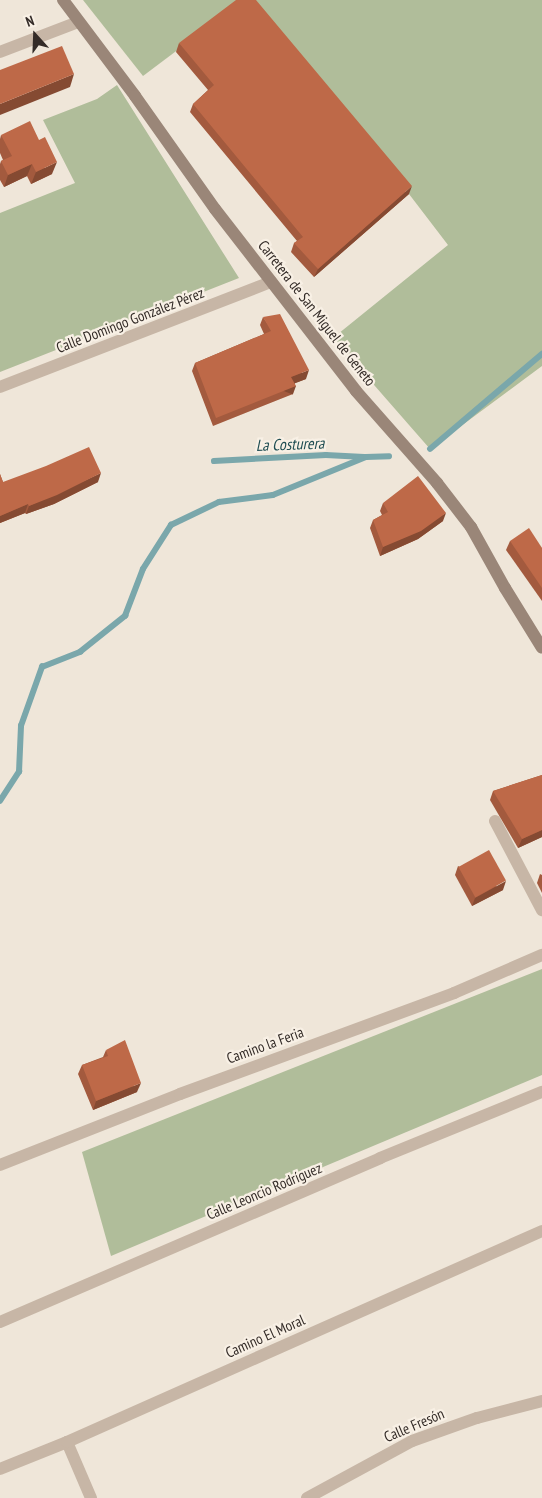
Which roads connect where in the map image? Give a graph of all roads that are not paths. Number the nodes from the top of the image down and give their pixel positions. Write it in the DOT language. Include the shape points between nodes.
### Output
graph roads {
  1 [pos="62,0"];
  2 [pos="78,22"];
  3 [pos="0,52"];
  4 [pos="271,282"];
  5 [pos="0,387"];
  6 [pos="542,648"];
  7 [pos="495,821"];
  8 [pos="542,910"];
  9 [pos="542,955"];
  10 [pos="542,1092"];
  11 [pos="0,1166"];
  12 [pos="542,1231"];
  13 [pos="0,1322"];
  14 [pos="542,1401"];
  15 [pos="67,1442"];
  16 [pos="0,1469"];
  17 [pos="91,1498"];
  18 [pos="307,1498"];
  1 -- 2 [label="main road, Carretera de San Miguel de Geneto"];
  2 -- 3 [label="street"];
  2 -- 4 [label="main road, Carretera de San Miguel de Geneto"];
  4 -- 5 [label="street, Calle Domingo González Pérez"];
  4 -- 6 [label="main road, Carretera de San Miguel de Geneto" via="356,391 471,526"];
  7 -- 8 [label="street"];
  9 -- 11 [label="street, Camino la Feria" via="454,993 180,1094"];
  10 -- 13 [label="street, Calle Leoncio Rodríguez" via="380,1158"];
  12 -- 15 [label="street, Camino El Moral"];
  14 -- 18 [label="street, Calle Fresón" via="477,1418 412,1441"];
  15 -- 16 [label="street, Camino El Moral"];
  15 -- 17 [label="street"];
}
